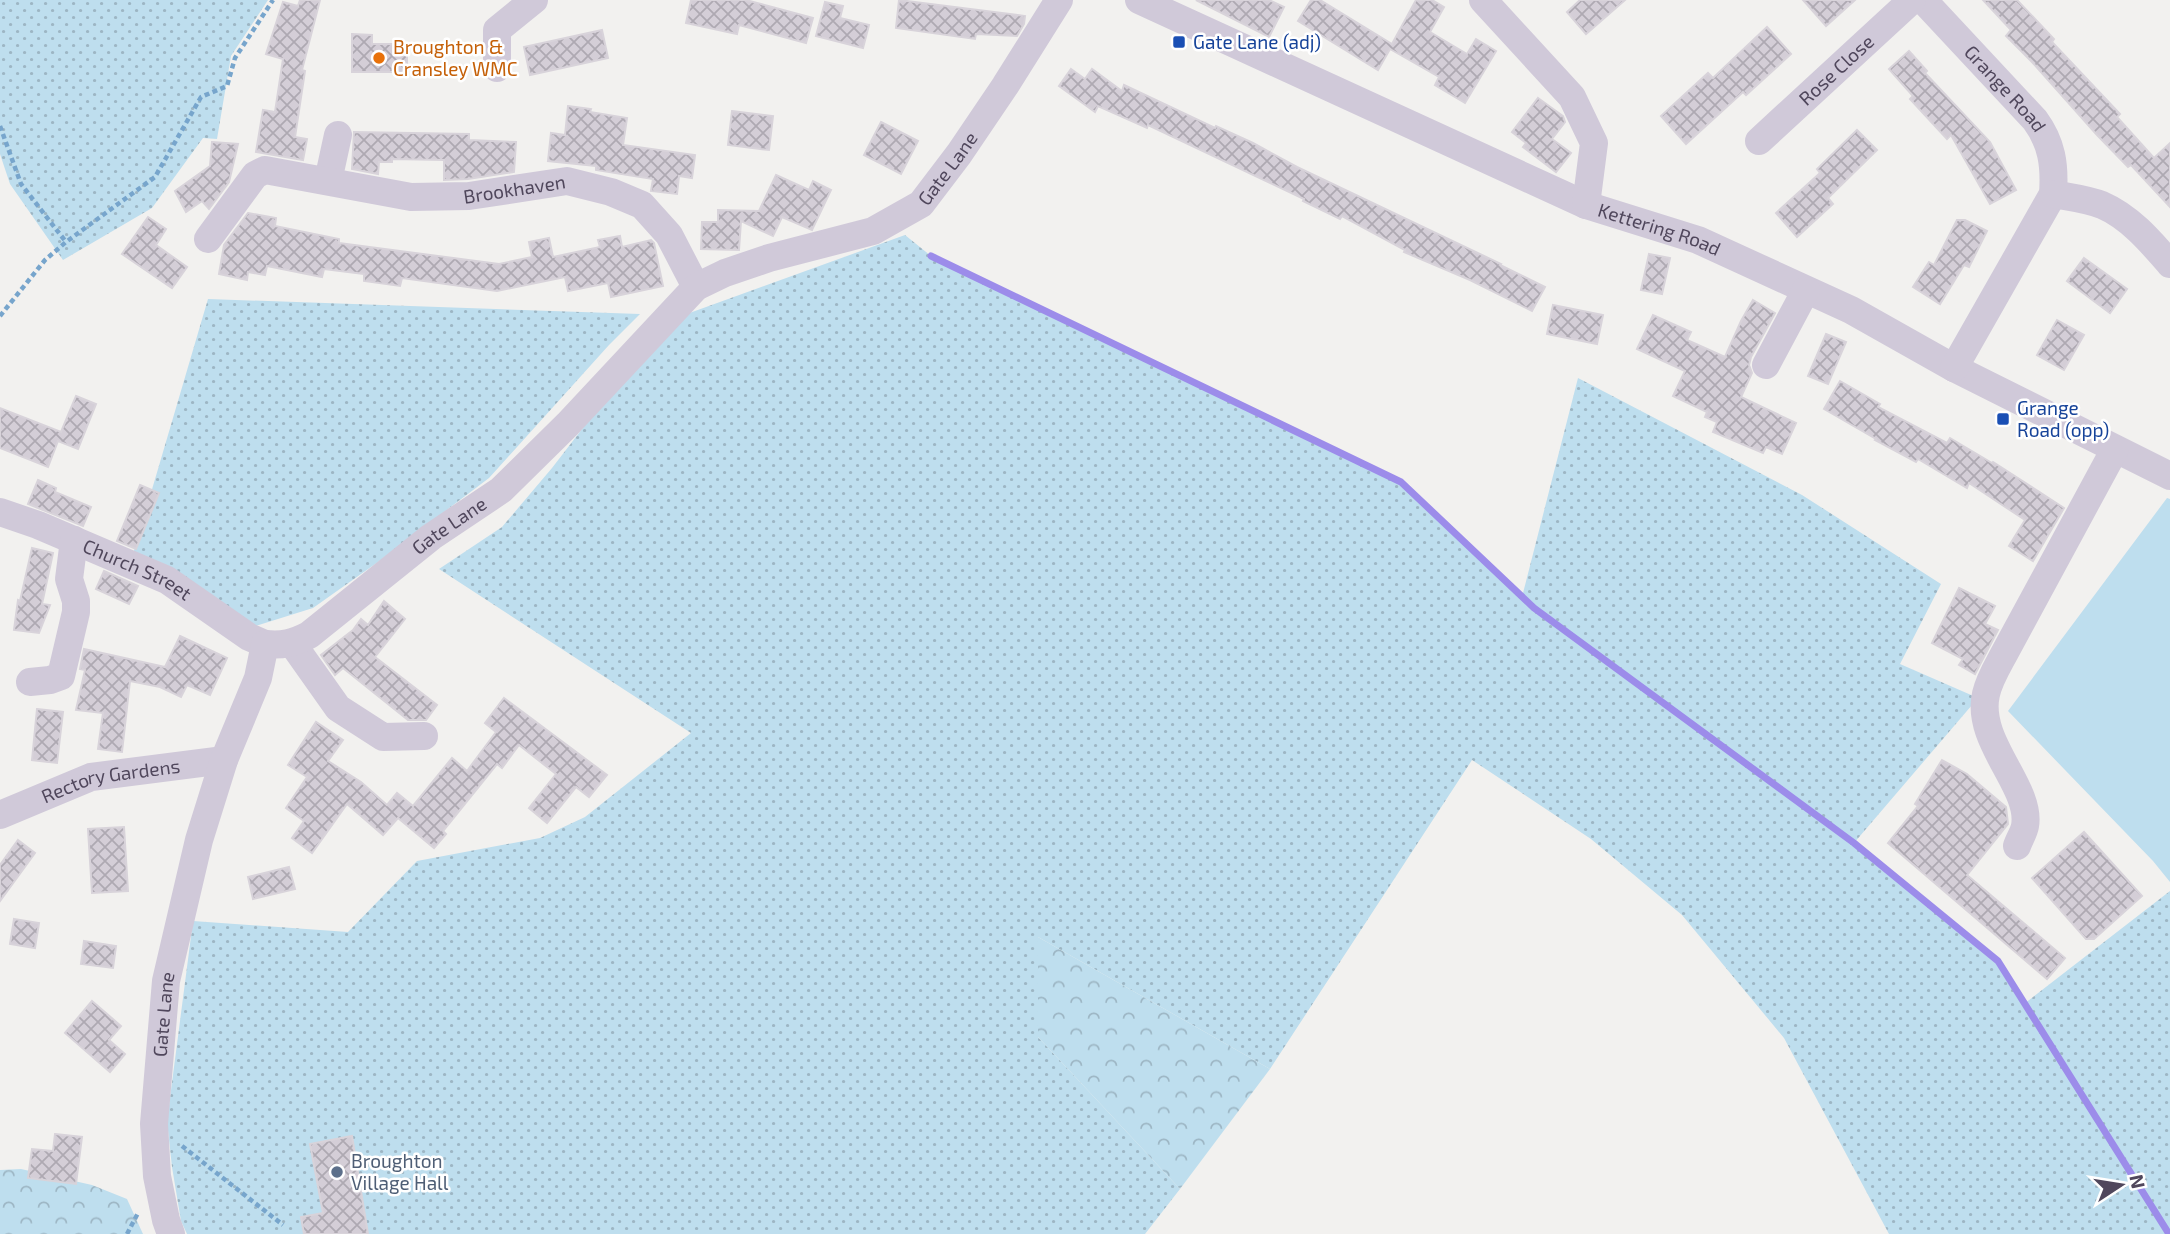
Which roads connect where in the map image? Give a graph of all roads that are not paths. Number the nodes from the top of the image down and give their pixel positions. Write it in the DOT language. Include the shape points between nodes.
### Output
graph roads {
  1 [pos="534,0"];
  2 [pos="1059,0"];
  3 [pos="1139,0"];
  4 [pos="1483,0"];
  5 [pos="1912,0"];
  6 [pos="1923,0"];
  7 [pos="497,68"];
  8 [pos="338,135"];
  9 [pos="1759,141"];
  10 [pos="328,181"];
  11 [pos="2053,194"];
  12 [pos="1586,205"];
  13 [pos="208,239"];
  14 [pos="2170,264"];
  15 [pos="696,287"];
  16 [pos="1806,290"];
  17 [pos="1766,365"];
  18 [pos="1954,368"];
  19 [pos="2115,449"];
  20 [pos="2170,475"];
  21 [pos="0,512"];
  22 [pos="74,540"];
  23 [pos="279,643"];
  24 [pos="30,682"];
  25 [pos="424,736"];
  26 [pos="224,760"];
  27 [pos="0,815"];
  28 [pos="2017,846"];
  29 [pos="171,1234"];
  1 -- 7 [label="street" via="497,30"];
  2 -- 15 [label="street, Gate Lane" via="921,204 873,231 769,258"];
  3 -- 12 [label="street, Kettering Road"];
  4 -- 12 [label="street" via="1572,97 1594,143"];
  5 -- 9 [label="street, Rose Close"];
  6 -- 11 [label="street, Grange Road" via="2044,132 2054,171"];
  8 -- 10 [label="street"];
  10 -- 13 [label="street, Brookhaven" via="265,170 255,175"];
  10 -- 15 [label="street, Brookhaven" via="411,197 468,196 567,181 611,191 642,205 669,235"];
  11 -- 14 [label="street" via="2102,205 2121,216"];
  11 -- 18 [label="street"];
  12 -- 16 [label="street, Kettering Road" via="1698,240"];
  15 -- 23 [label="street, Gate Lane" via="501,490 431,537 309,635"];
  16 -- 17 [label="street"];
  16 -- 18 [label="street, Kettering Road"];
  18 -- 19 [label="street, Kettering Road"];
  19 -- 20 [label="street, Kettering Road"];
  19 -- 28 [label="street" via="1986,696 1989,733 2025,806 2025,826"];
  21 -- 22 [label="street, Church Street"];
  22 -- 23 [label="street, Church Street" via="167,580 248,637"];
  22 -- 24 [label="street" via="69,579 76,612 61,676"];
  23 -- 25 [label="street" via="338,708 383,737"];
  23 -- 26 [label="street, Gate Lane" via="258,678"];
  26 -- 27 [label="street, Rectory Gardens" via="91,778"];
  26 -- 29 [label="street, Gate Lane" via="199,840 166,981 154,1124 157,1176"];
}
